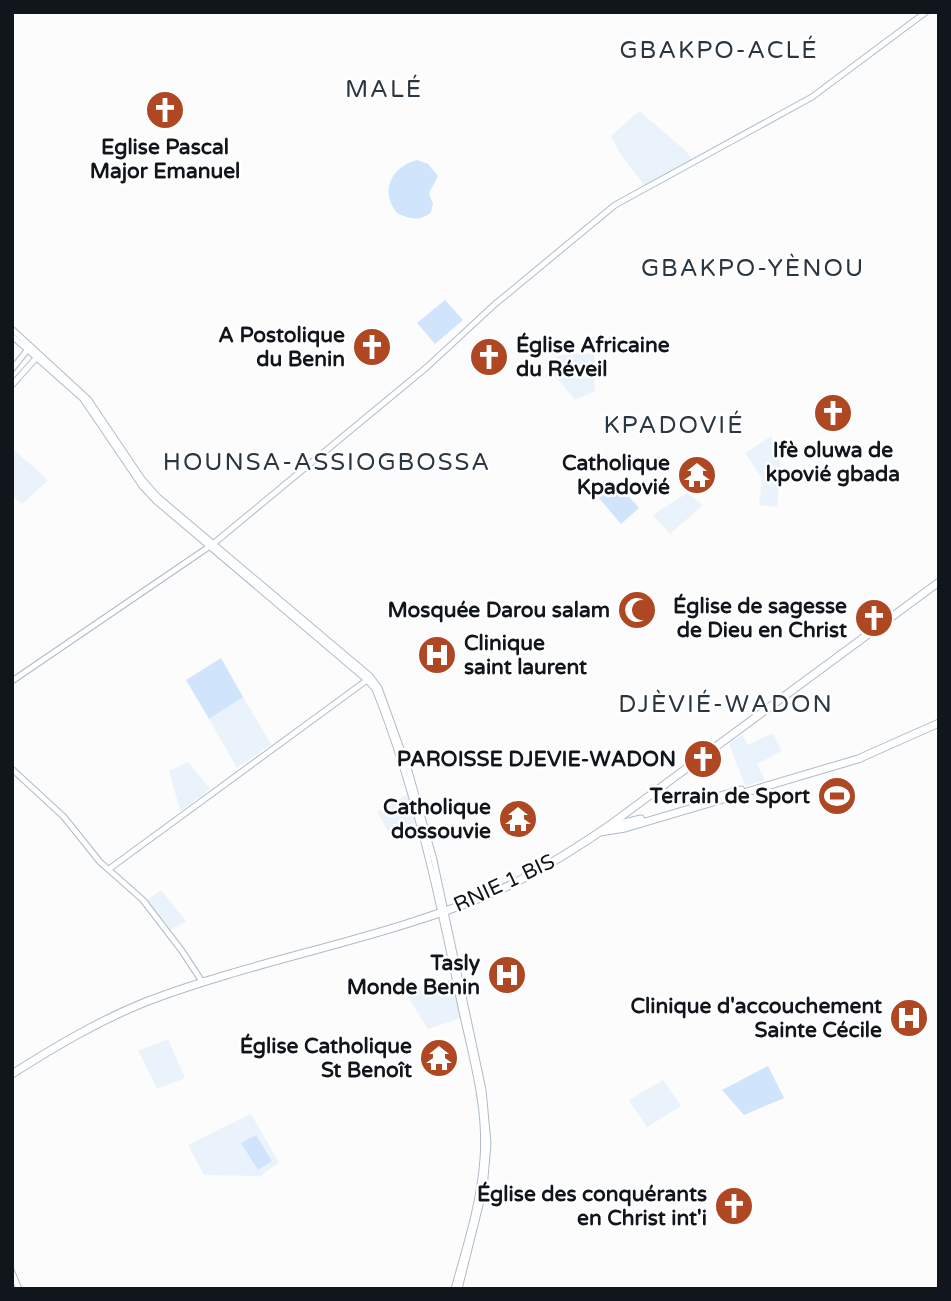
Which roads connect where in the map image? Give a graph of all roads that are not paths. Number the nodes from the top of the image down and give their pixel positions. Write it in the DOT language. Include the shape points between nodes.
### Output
graph roads {
  1 [pos="926,12"];
  2 [pos="12,328"];
  3 [pos="12,336"];
  4 [pos="29,348"];
  5 [pos="39,355"];
  6 [pos="12,369"];
  7 [pos="12,386"];
  8 [pos="211,545"];
  9 [pos="939,582"];
  10 [pos="367,680"];
  11 [pos="12,681"];
  12 [pos="939,720"];
  13 [pos="12,769"];
  14 [pos="607,827"];
  15 [pos="599,832"];
  16 [pos="109,869"];
  17 [pos="444,911"];
  18 [pos="203,983"];
  19 [pos="12,1074"];
  20 [pos="12,1272"];
  21 [pos="19,1289"];
  22 [pos="457,1289"];
  1 -- 8 [label="main road" via="812,97 615,205"];
  2 -- 4 [label="main road"];
  3 -- 4 [label="main road"];
  4 -- 5 [label="main road"];
  4 -- 6 [label="main road"];
  5 -- 7 [label="main road"];
  5 -- 8 [label="main road" via="88,399 147,486"];
  8 -- 10 [label="main road"];
  8 -- 11 [label="main road"];
  8 -- 17 [label="main road" via="377,684 409,771"];
  9 -- 14 [label="main road, RNIE 1 BIS"];
  10 -- 16 [label="main road"];
  10 -- 17 [label="main road" via="377,693 403,766"];
  12 -- 14 [label="main road" via="858,755"];
  12 -- 15 [label="main road" via="858,759 635,826"];
  13 -- 16 [label="main road" via="60,812"];
  14 -- 15 [label="main road, RNIE 1 BIS"];
  15 -- 17 [label="main road, RNIE 1 BIS" via="534,873"];
  16 -- 18 [label="main road" via="143,900"];
  17 -- 18 [label="main road, RNIE 1 BIS"];
  17 -- 22 [label="main road" via="483,1129 479,1192"];
  18 -- 19 [label="main road, RNIE 1 BIS" via="116,1015"];
  20 -- 21 [label="main road"];
}
